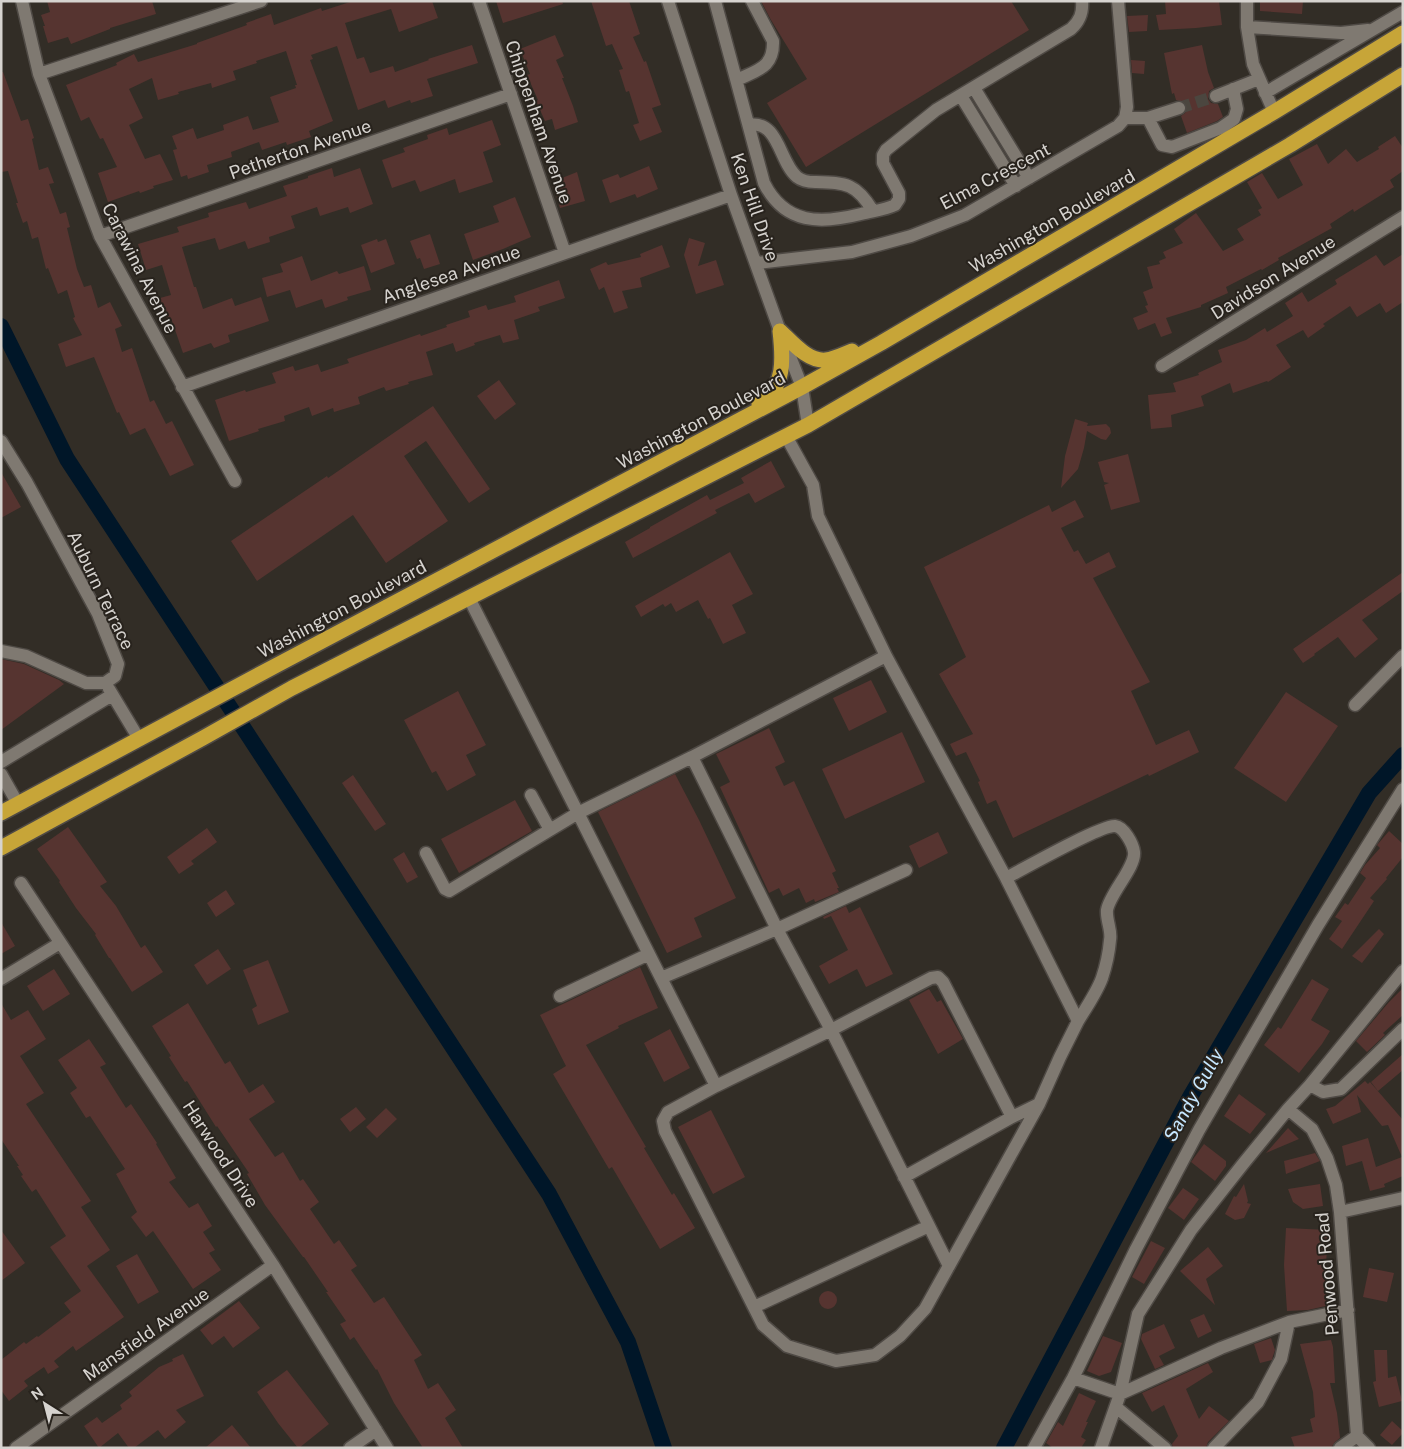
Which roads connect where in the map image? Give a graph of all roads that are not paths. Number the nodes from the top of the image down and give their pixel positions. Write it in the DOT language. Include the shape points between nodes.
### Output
graph roads {
  1 [pos="22,1"];
  2 [pos="261,1"];
  3 [pos="479,1"];
  4 [pos="668,1"];
  5 [pos="715,1"];
  6 [pos="752,1"];
  7 [pos="1082,1"];
  8 [pos="1118,1"];
  9 [pos="1247,1"];
  10 [pos="1403,12"];
  11 [pos="1247,27"];
  12 [pos="1373,29"];
  13 [pos="1403,34"];
  14 [pos="38,74"];
  15 [pos="1403,75"];
  16 [pos="1259,79"];
  17 [pos="736,80"];
  18 [pos="974,88"];
  19 [pos="1233,89"];
  20 [pos="1265,93"];
  21 [pos="511,94"];
  22 [pos="961,96"];
  23 [pos="1216,96"];
  24 [pos="1179,108"];
  25 [pos="1274,112"];
  26 [pos="1125,118"];
  27 [pos="1148,118"];
  28 [pos="749,124"];
  29 [pos="1029,178"];
  30 [pos="1016,186"];
  31 [pos="731,195"];
  32 [pos="872,211"];
  33 [pos="1403,217"];
  34 [pos="100,236"];
  35 [pos="565,253"];
  36 [pos="757,264"];
  37 [pos="780,331"];
  38 [pos="881,343"];
  39 [pos="1162,366"];
  40 [pos="182,387"];
  41 [pos="802,387"];
  42 [pos="808,425"];
  43 [pos="719,432"];
  44 [pos="786,436"];
  45 [pos="1,441"];
  46 [pos="234,482"];
  47 [pos="469,598"];
  48 [pos="1,651"];
  49 [pos="886,656"];
  50 [pos="1403,656"];
  51 [pos="105,683"];
  52 [pos="112,695"];
  53 [pos="1355,705"];
  54 [pos="139,739"];
  55 [pos="692,757"];
  56 [pos="1,762"];
  57 [pos="1,774"];
  58 [pos="1403,789"];
  59 [pos="531,795"];
  60 [pos="18,804"];
  61 [pos="1,813"];
  62 [pos="578,813"];
  63 [pos="550,830"];
  64 [pos="1,848"];
  65 [pos="426,853"];
  66 [pos="906,870"];
  67 [pos="1006,878"];
  68 [pos="21,883"];
  69 [pos="777,928"];
  70 [pos="60,943"];
  71 [pos="650,954"];
  72 [pos="1403,971"];
  73 [pos="661,978"];
  74 [pos="1,979"];
  75 [pos="560,996"];
  76 [pos="1078,1021"];
  77 [pos="1403,1029"];
  78 [pos="831,1030"];
  79 [pos="1310,1085"];
  80 [pos="716,1086"];
  81 [pos="1039,1104"];
  82 [pos="1288,1110"];
  83 [pos="1012,1117"];
  84 [pos="904,1177"];
  85 [pos="1403,1198"];
  86 [pos="1340,1212"];
  87 [pos="929,1226"];
  88 [pos="273,1265"];
  89 [pos="949,1266"];
  90 [pos="754,1307"];
  91 [pos="1348,1310"];
  92 [pos="1289,1322"];
  93 [pos="1073,1378"];
  94 [pos="1120,1394"];
  95 [pos="1116,1407"];
  96 [pos="376,1430"];
  97 [pos="1357,1436"];
  98 [pos="16,1448"];
  99 [pos="350,1448"];
  100 [pos="387,1448"];
  101 [pos="1034,1448"];
  102 [pos="1101,1448"];
  103 [pos="1164,1448"];
  104 [pos="1214,1448"];
  105 [pos="1340,1448"];
  106 [pos="1369,1448"];
  1 -- 14 [label="street, Carawina Avenue"];
  2 -- 14 [label="street"];
  3 -- 21 [label="street, Chippenham Avenue"];
  4 -- 31 [label="street, Ken Hill Drive"];
  5 -- 17 [label="street"];
  6 -- 17 [label="street" via="774,48 766,66"];
  7 -- 18 [label="street" via="1079,20 1071,29"];
  8 -- 26 [label="street"];
  9 -- 11 [label="street"];
  10 -- 12 [label="street"];
  11 -- 12 [label="street" via="1341,33"];
  11 -- 16 [label="street" via="1252,64"];
  12 -- 20 [label="street"];
  13 -- 25 [label="highway, Washington Boulevard"];
  14 -- 34 [label="street, Carawina Avenue"];
  15 -- 42 [label="highway" via="1282,150"];
  16 -- 19 [label="street"];
  16 -- 20 [label="street"];
  17 -- 28 [label="street"];
  18 -- 22 [label="street"];
  18 -- 29 [label="street"];
  19 -- 23 [label="street"];
  19 -- 27 [label="street" via="1237,108 1234,119 1221,128 1172,147 1162,145"];
  20 -- 25 [label="street"];
  21 -- 34 [label="street, Petherton Avenue"];
  21 -- 35 [label="street, Chippenham Avenue"];
  22 -- 30 [label="street"];
  22 -- 32 [label="street" via="936,110 884,152 883,163 899,198 893,206"];
  24 -- 27 [label="street"];
  25 -- 38 [label="highway, Washington Boulevard"];
  26 -- 27 [label="street"];
  26 -- 29 [label="street, Elma Crescent" via="1118,126"];
  28 -- 32 [label="street" via="758,124 769,130 798,178 806,182 852,187 865,198"];
  28 -- 32 [label="street" via="764,183 783,208 808,218 824,220"];
  29 -- 30 [label="street, Elma Crescent"];
  30 -- 36 [label="street, Elma Crescent" via="965,215 911,236 852,252"];
  31 -- 35 [label="street, Anglesea Avenue"];
  31 -- 36 [label="street, Ken Hill Drive"];
  33 -- 39 [label="street, Davidson Avenue"];
  34 -- 40 [label="street, Carawina Avenue"];
  35 -- 40 [label="street, Anglesea Avenue"];
  36 -- 37 [label="street, Ken Hill Drive"];
  37 -- 38 [label="highway" via="799,349 824,360"];
  37 -- 41 [label="street, Ken Hill Drive"];
  37 -- 43 [label="highway" via="782,366 772,394 738,415"];
  38 -- 41 [label="highway, Washington Boulevard"];
  40 -- 46 [label="street, Carawina Avenue"];
  41 -- 42 [label="street, Ken Hill Drive"];
  41 -- 43 [label="highway, Washington Boulevard"];
  42 -- 44 [label="highway"];
  43 -- 54 [label="highway, Washington Boulevard"];
  44 -- 47 [label="highway"];
  44 -- 49 [label="street" via="813,485 818,516"];
  45 -- 51 [label="street, Auburn Terrace" via="98,614 118,664 115,676"];
  47 -- 62 [label="street"];
  47 -- 64 [label="highway" via="292,688"];
  48 -- 51 [label="street" via="26,656 86,683"];
  49 -- 55 [label="street"];
  49 -- 67 [label="street"];
  50 -- 53 [label="street"];
  51 -- 52 [label="street"];
  52 -- 54 [label="street"];
  52 -- 56 [label="street"];
  54 -- 60 [label="highway, Washington Boulevard"];
  55 -- 62 [label="street"];
  55 -- 69 [label="street"];
  57 -- 60 [label="street"];
  58 -- 93 [label="street" via="1318,925 1199,1130"];
  59 -- 63 [label="street"];
  60 -- 61 [label="highway, Washington Boulevard"];
  62 -- 63 [label="street"];
  62 -- 71 [label="street"];
  63 -- 65 [label="street" via="449,891"];
  66 -- 69 [label="street"];
  67 -- 76 [label="street"];
  67 -- 76 [label="street" via="1106,827 1122,828 1129,838 1134,852 1132,862 1107,910 1111,938 1102,978"];
  68 -- 70 [label="street, Harwood Drive"];
  69 -- 73 [label="street"];
  69 -- 78 [label="street"];
  70 -- 74 [label="street"];
  70 -- 88 [label="street, Harwood Drive"];
  71 -- 73 [label="street"];
  71 -- 75 [label="street"];
  72 -- 79 [label="street"];
  73 -- 80 [label="street"];
  76 -- 81 [label="street"];
  77 -- 79 [label="street" via="1340,1089 1323,1092"];
  78 -- 80 [label="street"];
  78 -- 83 [label="street" via="938,977"];
  78 -- 84 [label="street"];
  79 -- 82 [label="street"];
  80 -- 90 [label="street" via="668,1112 663,1121 665,1131"];
  81 -- 83 [label="street"];
  81 -- 89 [label="street"];
  82 -- 86 [label="street, Penwood Road" via="1312,1129 1327,1158"];
  82 -- 94 [label="street" via="1191,1230 1138,1314"];
  83 -- 84 [label="street"];
  84 -- 87 [label="street"];
  85 -- 86 [label="street"];
  86 -- 91 [label="street, Penwood Road"];
  87 -- 89 [label="street"];
  87 -- 90 [label="street"];
  88 -- 96 [label="street, Harwood Drive"];
  88 -- 98 [label="street, Mansfield Avenue"];
  89 -- 90 [label="street" via="925,1309 900,1336 875,1356 836,1360 787,1346 763,1325"];
  91 -- 92 [label="street"];
  91 -- 97 [label="street, Penwood Road"];
  92 -- 94 [label="street" via="1221,1348"];
  92 -- 104 [label="street" via="1281,1359 1258,1402"];
  93 -- 94 [label="street"];
  93 -- 101 [label="street"];
  94 -- 95 [label="street"];
  95 -- 102 [label="street"];
  95 -- 103 [label="street"];
  96 -- 99 [label="street"];
  96 -- 100 [label="street, Harwood Drive"];
  97 -- 105 [label="street"];
  97 -- 106 [label="street"];
}
